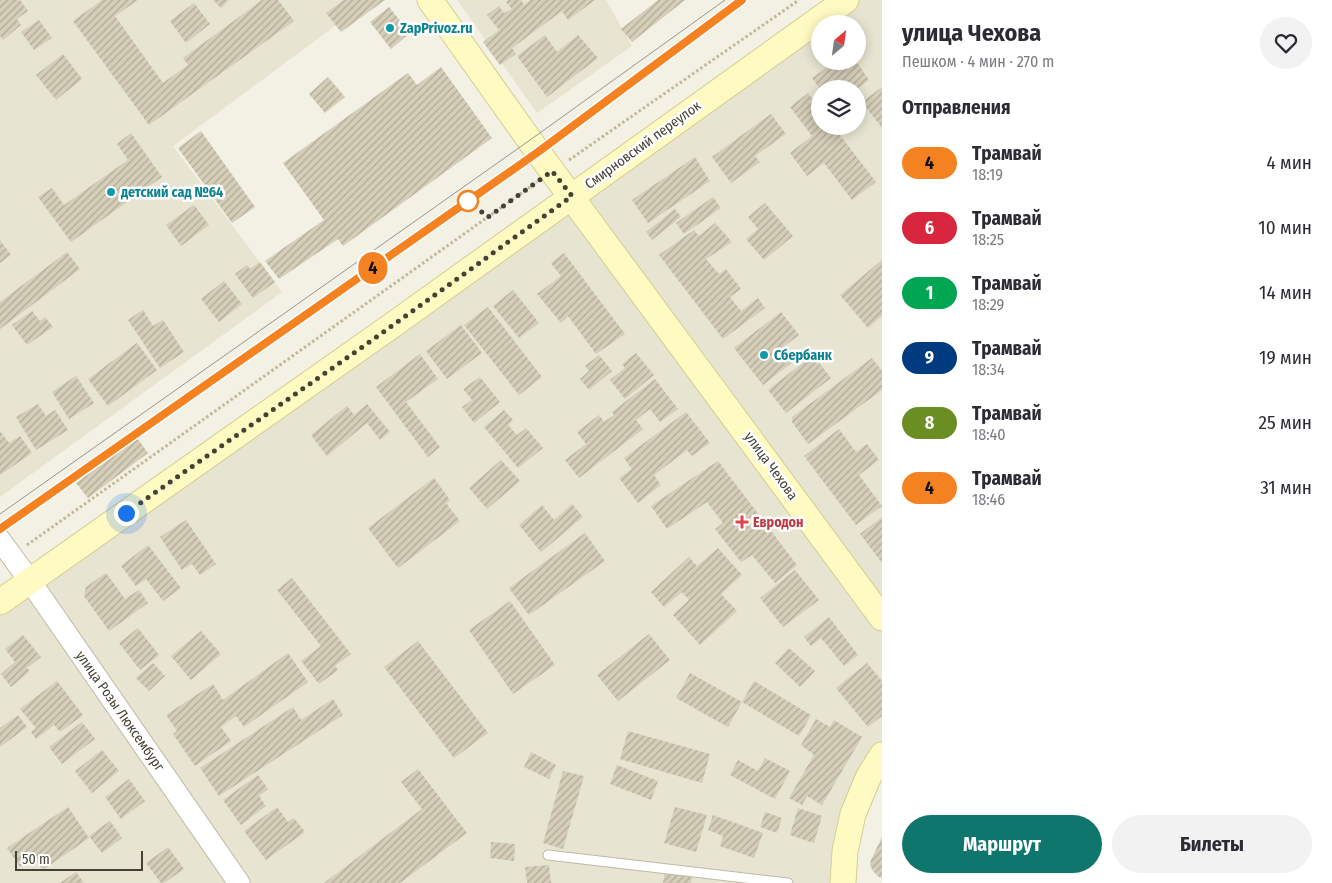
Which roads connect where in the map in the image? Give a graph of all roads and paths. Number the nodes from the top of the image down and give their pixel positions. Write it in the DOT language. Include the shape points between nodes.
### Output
graph roads {
  1 [pos="430,0"];
  2 [pos="799,0"];
  3 [pos="846,0"];
  4 [pos="552,171"];
  5 [pos="572,196"];
  6 [pos="6,548"];
  7 [pos="30,581"];
  8 [pos="0,602"];
  9 [pos="882,618"];
  10 [pos="882,755"];
  11 [pos="548,855"];
  12 [pos="239,883"];
  13 [pos="788,883"];
  14 [pos="843,883"];
  1 -- 4 [label="main road, улица Чехова"];
  2 -- 4 [label="path"];
  3 -- 5 [label="main road, Смирновский переулок"];
  4 -- 5 [label="main road, улица Чехова"];
  4 -- 6 [label="path"];
  5 -- 7 [label="main road, Смирновский переулок"];
  5 -- 9 [label="main road, улица Чехова"];
  6 -- 7 [label="street, улица Розы Люксембург"];
  7 -- 8 [label="main road, Смирновский переулок"];
  7 -- 12 [label="street, улица Розы Люксембург"];
  10 -- 14 [label="main road" via="853,814 845,851"];
  11 -- 13 [label="lane"];
}
